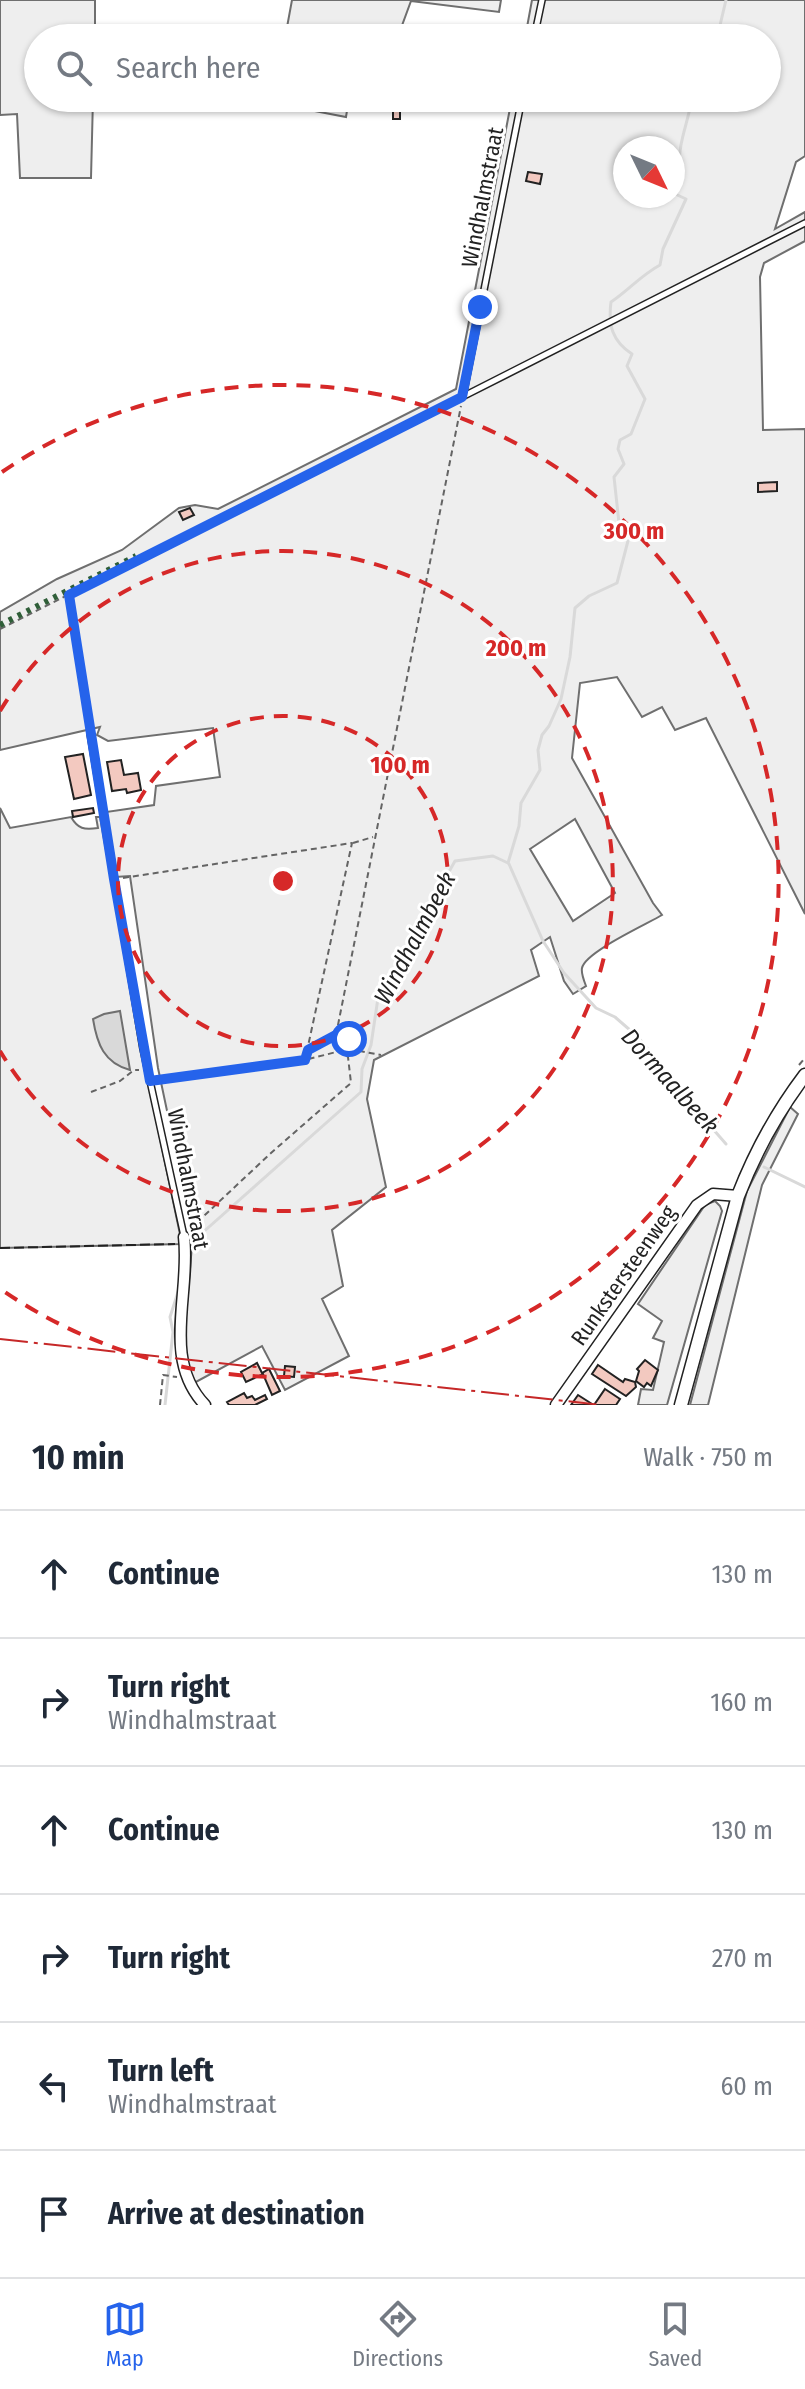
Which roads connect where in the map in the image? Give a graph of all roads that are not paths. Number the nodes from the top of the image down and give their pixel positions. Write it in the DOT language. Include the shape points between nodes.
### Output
graph roads {
  1 [pos="542,0"];
  2 [pos="537,24"];
  3 [pos="519,112"];
  4 [pos="805,223"];
  5 [pos="90,733"];
  6 [pos="805,1075"];
  7 [pos="738,1196"];
  8 [pos="184,1236"];
  9 [pos="205,1405"];
  10 [pos="556,1405"];
  11 [pos="681,1405"];
  1 -- 2 [label="lane"];
  3 -- 4 [label="lane, Windhalmstraat" via="462,397"];
  5 -- 8 [label="lane, Windhalmstraat" via="148,1072"];
  6 -- 7 [label="street" via="769,1130"];
  7 -- 10 [label="street, Runkstersteenweg" via="713,1194 697,1205"];
  7 -- 11 [label="street"];
  8 -- 9 [label="street, Windhalmstraat" via="180,1330 186,1378"];
}
